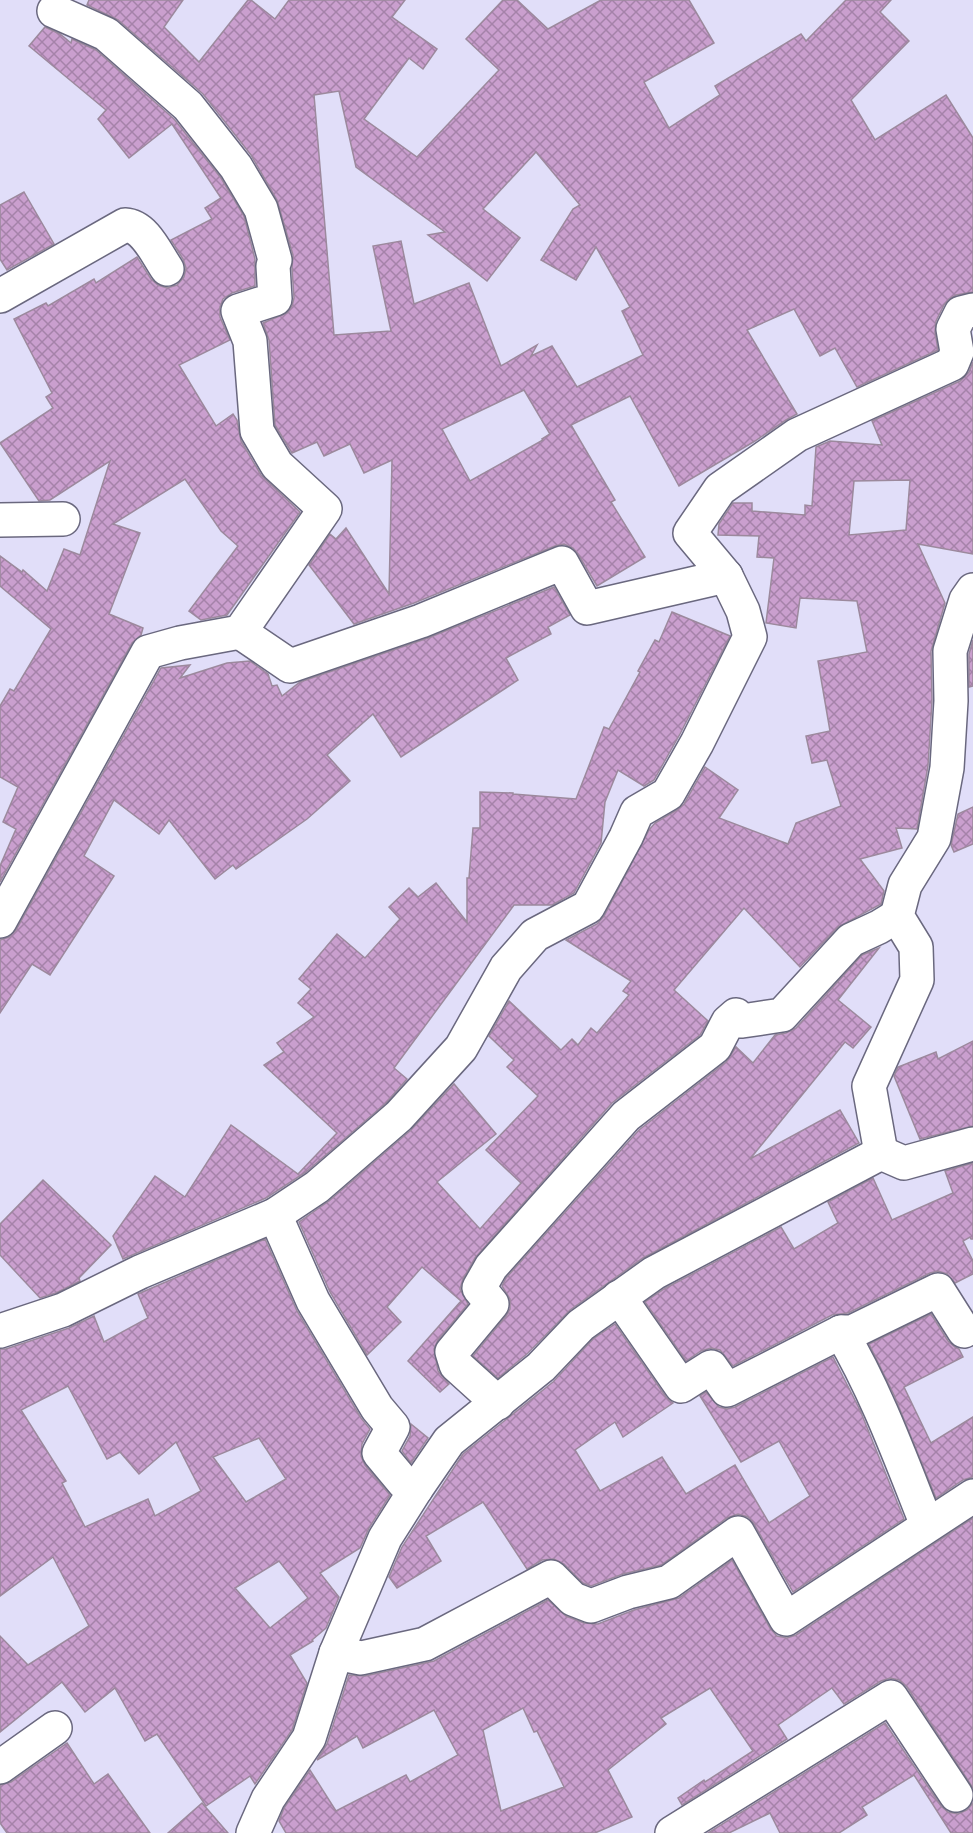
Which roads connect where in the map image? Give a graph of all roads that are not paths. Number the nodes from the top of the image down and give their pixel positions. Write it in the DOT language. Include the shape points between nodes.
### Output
graph roads {
  1 [pos="54,11"];
  2 [pos="166,269"];
  3 [pos="1,294"];
  4 [pos="973,310"];
  5 [pos="63,519"];
  6 [pos="0,520"];
  7 [pos="726,576"];
  8 [pos="973,590"];
  9 [pos="240,632"];
  10 [pos="897,916"];
  11 [pos="0,921"];
  12 [pos="973,1144"];
  13 [pos="881,1153"];
  14 [pos="275,1215"];
  15 [pos="619,1296"];
  16 [pos="0,1331"];
  17 [pos="964,1331"];
  18 [pos="841,1332"];
  19 [pos="498,1403"];
  20 [pos="416,1489"];
  21 [pos="973,1496"];
  22 [pos="927,1525"];
  23 [pos="336,1653"];
  24 [pos="56,1728"];
  25 [pos="0,1767"];
  26 [pos="956,1795"];
  27 [pos="253,1833"];
  28 [pos="672,1833"];
  1 -- 9 [label="street" via="106,34 188,106 236,167 261,209 275,260 275,299 237,311 250,341 257,431 277,465 325,509"];
  2 -- 3 [label="street" via="144,234 124,225"];
  4 -- 7 [label="street" via="961,313 953,329 957,352 952,364 796,435 720,489 690,533"];
  5 -- 6 [label="street"];
  7 -- 9 [label="street" via="587,608 562,562 421,621 290,666"];
  7 -- 14 [label="street" via="743,611 750,637 668,794 637,812 588,907 536,935 506,968 461,1048 399,1116 317,1187"];
  8 -- 10 [label="street" via="966,600 950,651 947,768 934,838 905,885"];
  9 -- 11 [label="street" via="148,652"];
  10 -- 13 [label="street" via="916,947 917,980 869,1086"];
  10 -- 19 [label="street" via="851,940 782,1015 742,1021 736,1016 728,1022 715,1047 626,1116 490,1267 479,1288 492,1305 452,1352 456,1365"];
  12 -- 13 [label="street" via="904,1162"];
  13 -- 15 [label="street" via="654,1273"];
  14 -- 16 [label="street" via="140,1272 63,1310"];
  14 -- 20 [label="street" via="313,1301 377,1408 393,1427 379,1453 404,1483"];
  15 -- 18 [label="street" via="681,1386 711,1367 727,1390"];
  15 -- 19 [label="street" via="581,1325 542,1367"];
  17 -- 18 [label="street" via="939,1290 852,1332"];
  18 -- 22 [label="street" via="858,1361"];
  19 -- 20 [label="street" via="449,1441"];
  20 -- 23 [label="street" via="386,1538"];
  21 -- 22 [label="street"];
  22 -- 23 [label="street" via="786,1619 738,1533 669,1582 591,1606 573,1599 551,1577 425,1644 361,1658"];
  23 -- 27 [label="street" via="309,1738 268,1799"];
  24 -- 25 [label="street"];
  26 -- 28 [label="street" via="891,1697"];
}
